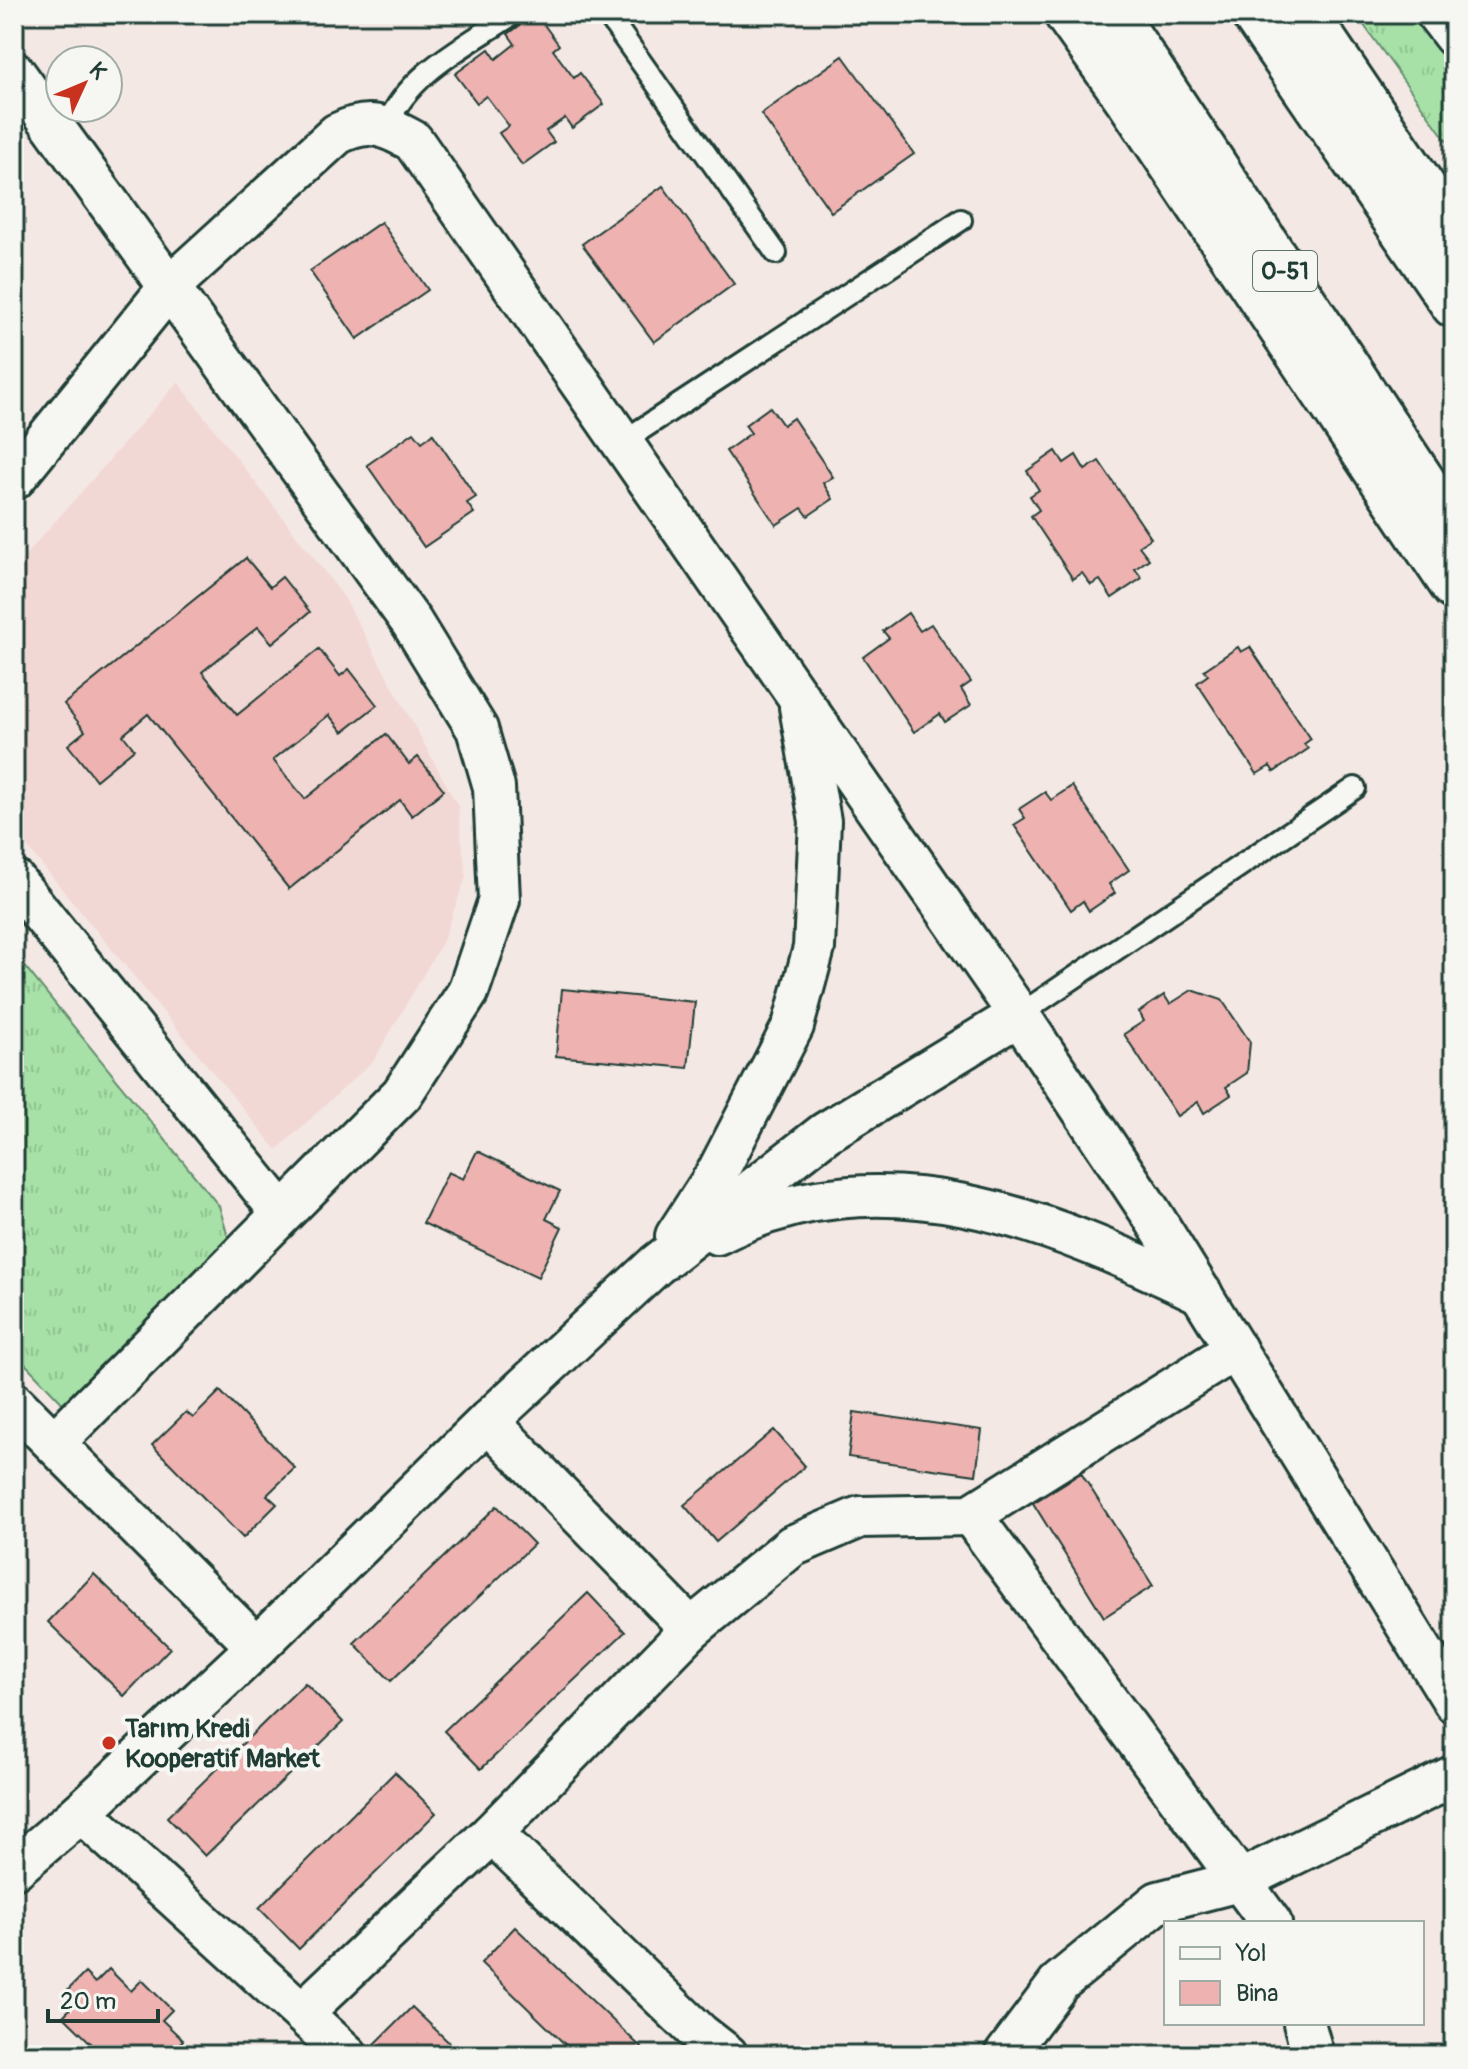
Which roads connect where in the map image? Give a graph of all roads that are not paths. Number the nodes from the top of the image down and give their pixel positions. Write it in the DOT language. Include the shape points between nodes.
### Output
graph roads {
  1 [pos="513,14"];
  2 [pos="607,14"];
  3 [pos="1067,14"];
  4 [pos="1114,14"];
  5 [pos="1254,14"];
  6 [pos="1306,14"];
  7 [pos="1437,14"];
  8 [pos="1454,36"];
  9 [pos="14,72"];
  10 [pos="386,127"];
  11 [pos="961,220"];
  12 [pos="1454,233"];
  13 [pos="776,253"];
  14 [pos="171,285"];
  15 [pos="1454,305"];
  16 [pos="622,442"];
  17 [pos="14,479"];
  18 [pos="1454,529"];
  19 [pos="1454,587"];
  20 [pos="797,695"];
  21 [pos="1355,788"];
  22 [pos="14,880"];
  23 [pos="1019,1015"];
  24 [pos="281,1212"];
  25 [pos="656,1265"];
  26 [pos="1202,1294"];
  27 [pos="1236,1349"];
  28 [pos="14,1403"];
  29 [pos="488,1421"];
  30 [pos="56,1441"];
  31 [pos="971,1515"];
  32 [pos="691,1629"];
  33 [pos="257,1647"];
  34 [pos="1454,1702"];
  35 [pos="1454,1776"];
  36 [pos="81,1812"];
  37 [pos="492,1833"];
  38 [pos="14,1869"];
  39 [pos="1239,1881"];
  40 [pos="1269,1921"];
  41 [pos="302,2013"];
  42 [pos="1305,2025"];
  43 [pos="347,2055"];
  44 [pos="727,2055"];
  45 [pos="1005,2055"];
  46 [pos="1313,2055"];
  1 -- 10 [label="lane" via="419,77"];
  2 -- 13 [label="lane"];
  3 -- 19 [label="highway"];
  4 -- 18 [label="highway, O-51"];
  5 -- 15 [label="highway"];
  6 -- 12 [label="highway"];
  7 -- 8 [label="street"];
  9 -- 14 [label="street"];
  10 -- 14 [label="street" via="359,123 337,134"];
  10 -- 16 [label="street" via="413,141"];
  11 -- 16 [label="lane"];
  14 -- 17 [label="street"];
  14 -- 24 [label="street" via="412,623 477,729 494,787 499,900 468,992 402,1094"];
  16 -- 20 [label="street"];
  20 -- 23 [label="street"];
  20 -- 25 [label="street" via="820,821 814,948 793,1026 717,1173"];
  21 -- 23 [label="lane"];
  22 -- 24 [label="street"];
  23 -- 25 [label="street" via="825,1133"];
  23 -- 26 [label="street"];
  24 -- 30 [label="street"];
  25 -- 26 [label="street" via="730,1227 813,1199 914,1195 1004,1213 1102,1246"];
  25 -- 29 [label="street"];
  26 -- 27 [label="street"];
  27 -- 31 [label="street"];
  27 -- 34 [label="street"];
  28 -- 30 [label="street"];
  29 -- 32 [label="street"];
  29 -- 33 [label="street"];
  30 -- 33 [label="street"];
  31 -- 32 [label="street" via="860,1517 792,1546"];
  31 -- 39 [label="street"];
  32 -- 37 [label="street"];
  33 -- 36 [label="street"];
  35 -- 39 [label="street"];
  36 -- 38 [label="street"];
  36 -- 41 [label="street"];
  37 -- 41 [label="street"];
  37 -- 44 [label="street"];
  39 -- 40 [label="street"];
  39 -- 45 [label="street" via="1158,1902 1060,1982"];
  41 -- 43 [label="street"];
  42 -- 46 [label="street"];
}
